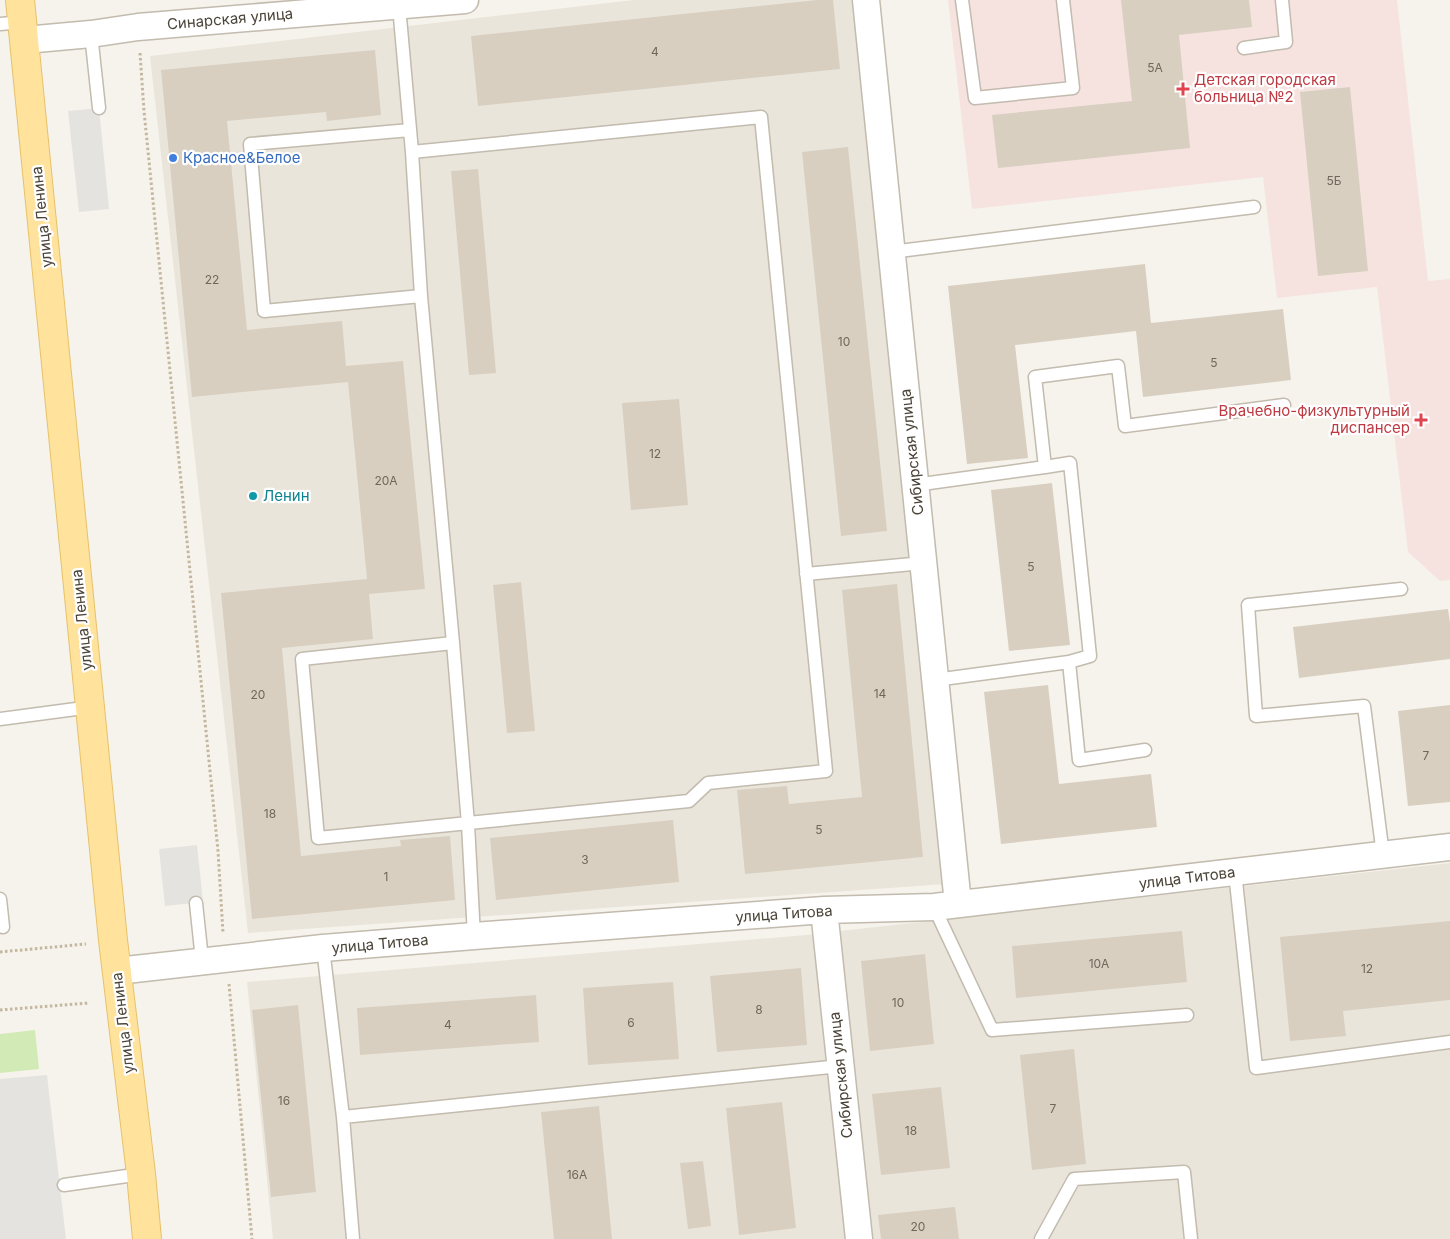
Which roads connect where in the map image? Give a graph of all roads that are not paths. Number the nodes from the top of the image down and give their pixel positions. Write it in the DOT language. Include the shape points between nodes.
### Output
graph roads {
  1 [pos="465,0"];
  2 [pos="866,0"];
  3 [pos="962,0"];
  4 [pos="1064,0"];
  5 [pos="1282,0"];
  6 [pos="399,6"];
  7 [pos="17,21"];
  8 [pos="91,34"];
  9 [pos="1244,48"];
  10 [pos="99,108"];
  11 [pos="410,130"];
  12 [pos="412,152"];
  13 [pos="1254,207"];
  14 [pos="891,252"];
  15 [pos="421,296"];
  16 [pos="1284,405"];
  17 [pos="1045,467"];
  18 [pos="915,485"];
  19 [pos="923,563"];
  20 [pos="806,574"];
  21 [pos="1401,588"];
  22 [pos="453,643"];
  23 [pos="1069,662"];
  24 [pos="935,680"];
  25 [pos="91,708"];
  26 [pos="0,719"];
  27 [pos="1145,750"];
  28 [pos="468,824"];
  29 [pos="1450,847"];
  30 [pos="1383,855"];
  31 [pos="1235,872"];
  32 [pos="0,899"];
  33 [pos="196,903"];
  34 [pos="946,906"];
  35 [pos="824,910"];
  36 [pos="3,926"];
  37 [pos="474,936"];
  38 [pos="324,948"];
  39 [pos="214,959"];
  40 [pos="117,971"];
  41 [pos="1187,1015"];
  42 [pos="1450,1042"];
  43 [pos="840,1066"];
  44 [pos="343,1116"];
  45 [pos="141,1174"];
  46 [pos="64,1184"];
  47 [pos="147,1239"];
  48 [pos="353,1239"];
  49 [pos="860,1239"];
  50 [pos="1041,1239"];
  51 [pos="1191,1239"];
  1 -- 6 [label="street, Синарская улица"];
  2 -- 14 [label="street, Сибирская улица"];
  3 -- 4 [label="lane" via="975,98 1073,88"];
  5 -- 9 [label="lane" via="1286,42"];
  6 -- 8 [label="street, Синарская улица" via="138,27"];
  6 -- 11 [label="lane"];
  7 -- 8 [label="street, Синарская улица"];
  7 -- 25 [label="main road, улица Ленина"];
  8 -- 10 [label="lane"];
  11 -- 12 [label="lane"];
  11 -- 15 [label="lane" via="250,144 264,311"];
  12 -- 15 [label="lane"];
  12 -- 20 [label="lane" via="761,117"];
  13 -- 14 [label="lane"];
  14 -- 18 [label="street, Сибирская улица"];
  15 -- 22 [label="lane"];
  16 -- 17 [label="lane" via="1125,426 1118,366 1035,377"];
  17 -- 18 [label="lane"];
  17 -- 23 [label="lane" via="1070,463 1090,656"];
  18 -- 19 [label="street, Сибирская улица"];
  19 -- 20 [label="lane"];
  19 -- 24 [label="street, Сибирская улица"];
  20 -- 28 [label="lane" via="826,771 708,783 689,801"];
  21 -- 30 [label="lane" via="1248,605 1256,716 1364,706"];
  22 -- 28 [label="lane"];
  22 -- 28 [label="lane" via="302,659 318,838"];
  23 -- 24 [label="lane"];
  23 -- 27 [label="lane" via="1079,760"];
  24 -- 34 [label="street, Сибирская улица"];
  25 -- 26 [label="lane"];
  25 -- 40 [label="main road, улица Ленина"];
  28 -- 37 [label="lane"];
  29 -- 30 [label="street, улица Титова"];
  30 -- 31 [label="street, улица Титова"];
  31 -- 34 [label="street, улица Титова"];
  31 -- 42 [label="lane" via="1256,1068"];
  32 -- 36 [label="lane"];
  33 -- 39 [label="lane"];
  34 -- 35 [label="street, улица Титова"];
  34 -- 41 [label="lane" via="992,1030"];
  35 -- 37 [label="street, улица Титова"];
  35 -- 43 [label="street, Сибирская улица"];
  37 -- 38 [label="street, улица Титова"];
  38 -- 39 [label="street, улица Титова"];
  38 -- 44 [label="lane"];
  39 -- 40 [label="street, улица Титова"];
  40 -- 45 [label="main road, улица Ленина"];
  43 -- 44 [label="lane"];
  43 -- 49 [label="street, Сибирская улица"];
  44 -- 48 [label="lane"];
  45 -- 46 [label="lane"];
  45 -- 47 [label="main road, улица Ленина"];
  50 -- 51 [label="lane" via="1074,1179 1184,1172"];
}
